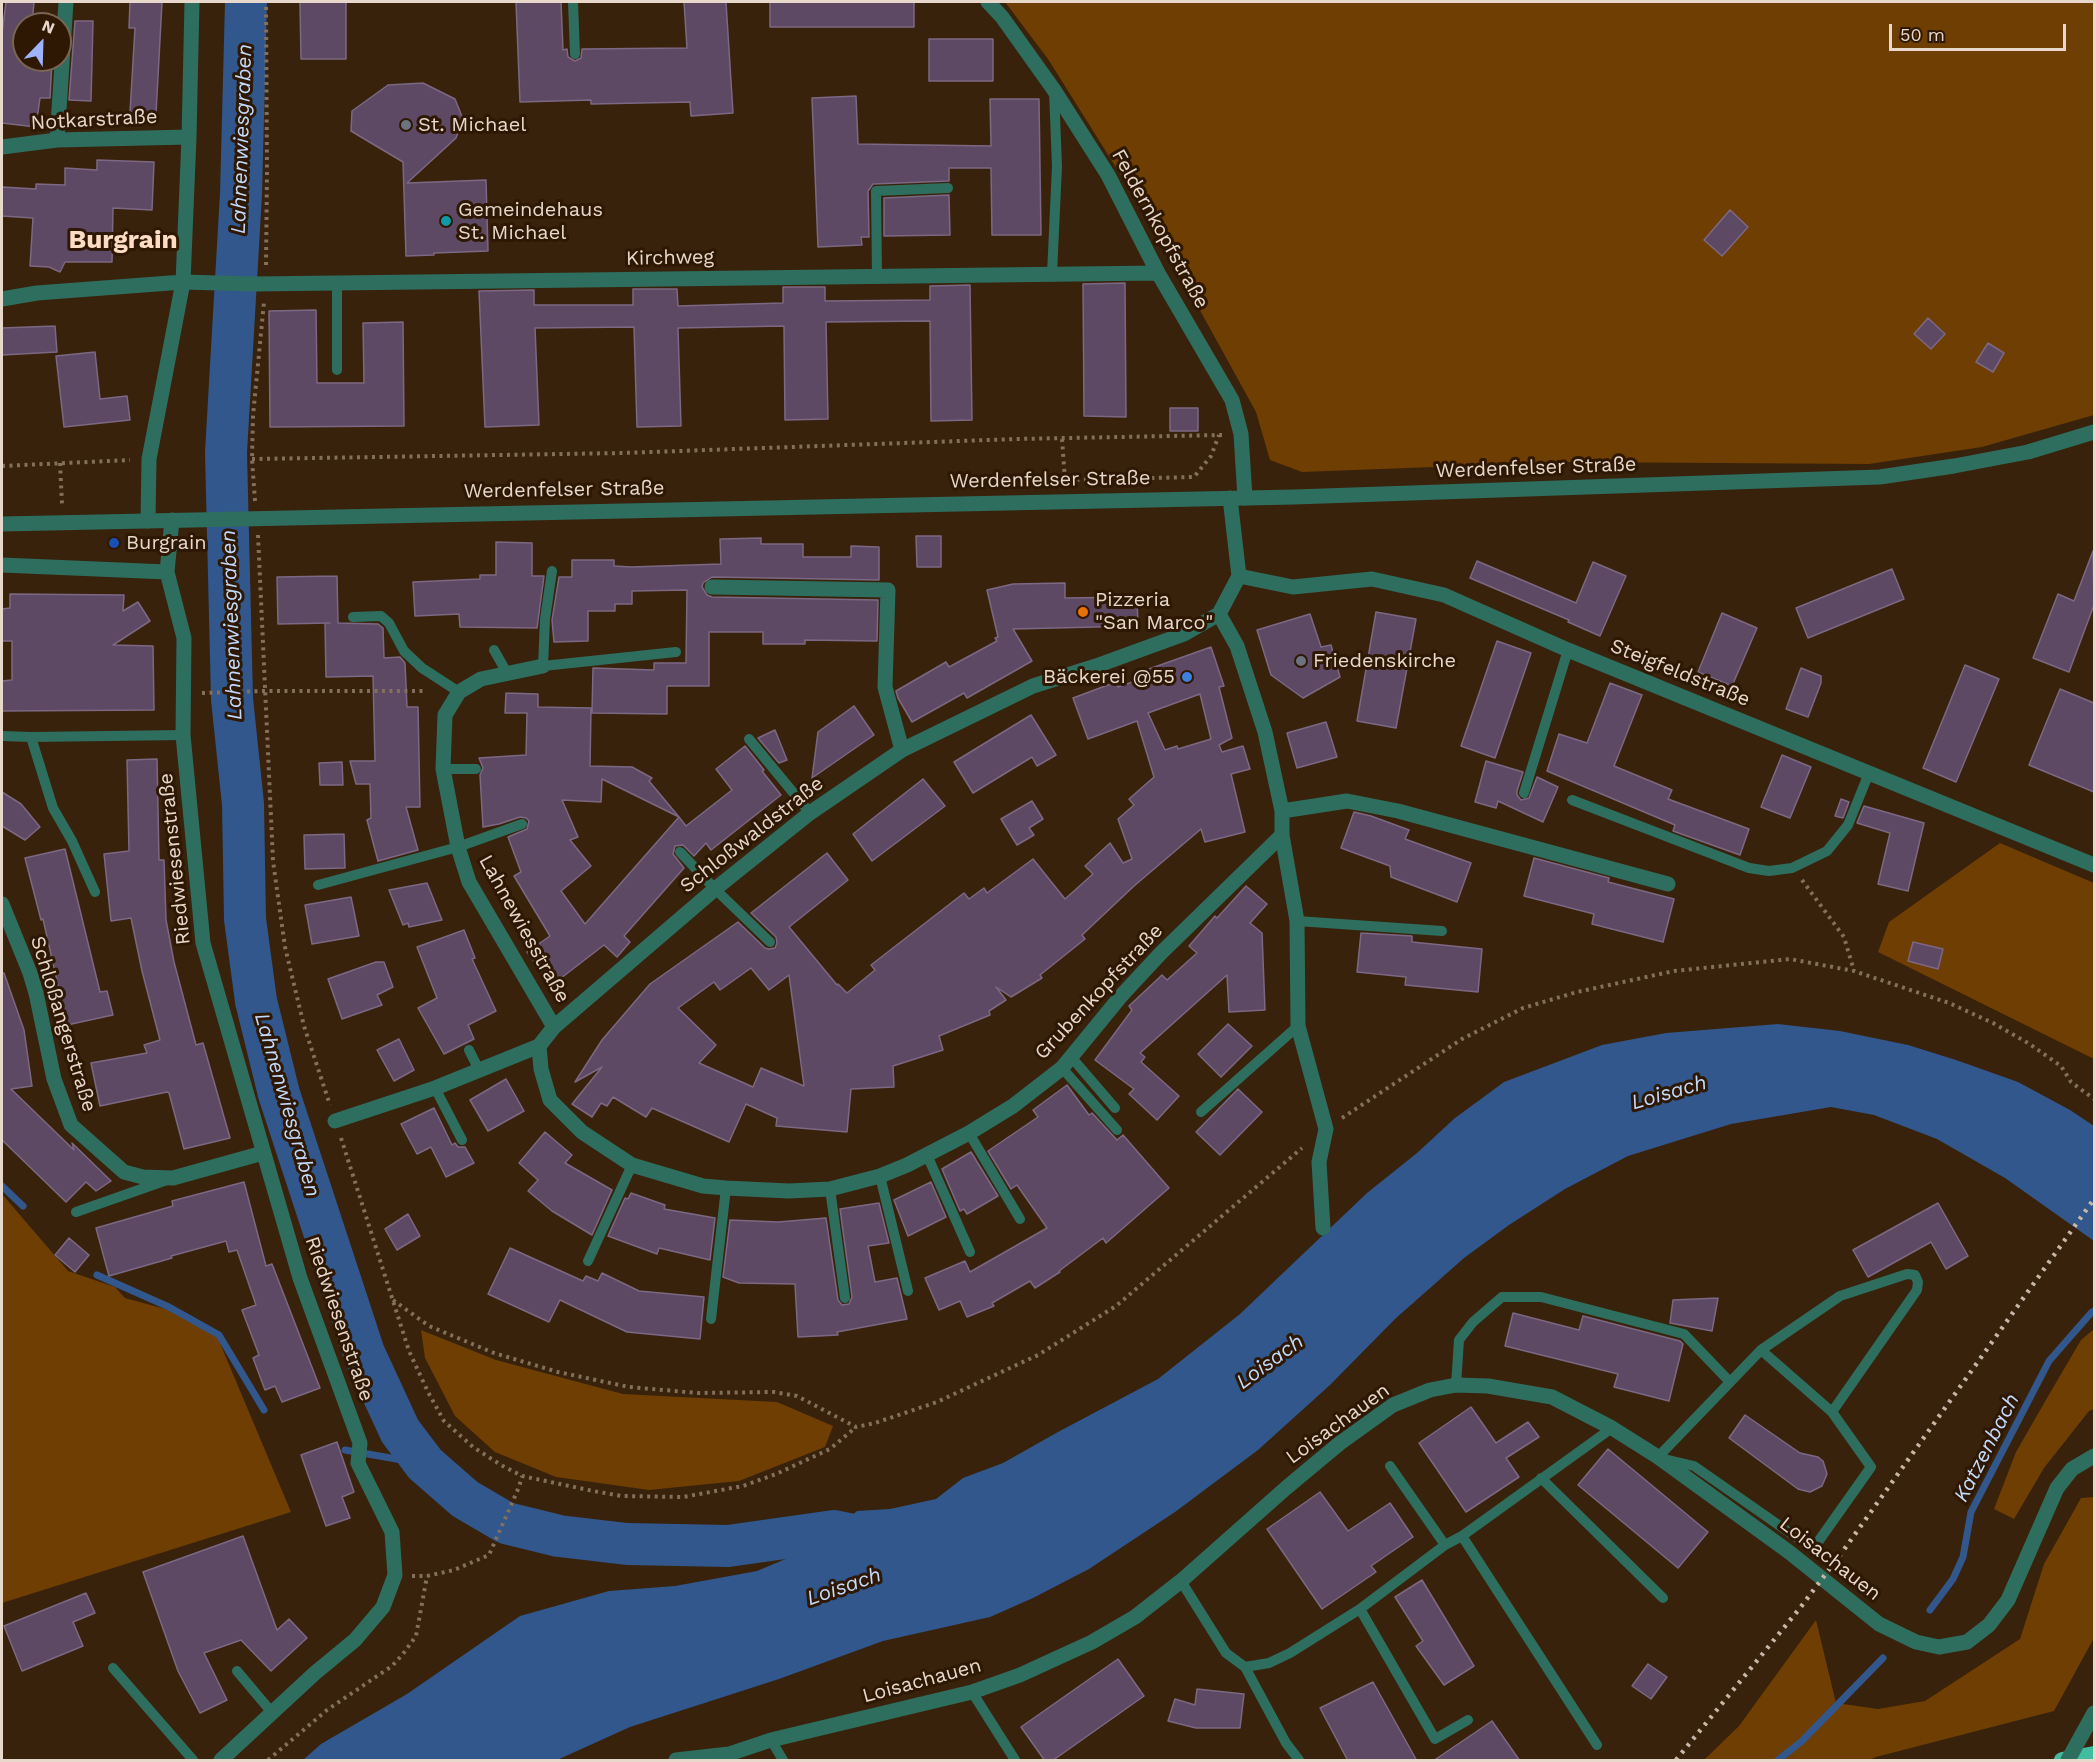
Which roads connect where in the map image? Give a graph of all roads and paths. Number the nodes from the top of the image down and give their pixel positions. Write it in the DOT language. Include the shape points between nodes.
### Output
graph roads {
  1 [pos="66,2"];
  2 [pos="192,2"];
  3 [pos="266,2"];
  4 [pos="573,2"];
  5 [pos="988,2"];
  6 [pos="575,54"];
  7 [pos="1054,90"];
  8 [pos="189,137"];
  9 [pos="57,140"];
  10 [pos="2,147"];
  11 [pos="948,188"];
  12 [pos="1158,273"];
  13 [pos="1052,274"];
  14 [pos="877,277"];
  15 [pos="183,282"];
  16 [pos="337,283"];
  17 [pos="259,284"];
  18 [pos="2,299"];
  19 [pos="337,370"];
  20 [pos="2094,432"];
  21 [pos="1241,434"];
  22 [pos="1219,435"];
  23 [pos="1062,439"];
  24 [pos="149,459"];
  25 [pos="252,459"];
  26 [pos="60,463"];
  27 [pos="2,466"];
  28 [pos="1238,498"];
  29 [pos="257,518"];
  30 [pos="172,520"];
  31 [pos="148,521"];
  32 [pos="62,522"];
  33 [pos="2,524"];
  34 [pos="2,565"];
  35 [pos="552,571"];
  36 [pos="167,572"];
  37 [pos="1239,576"];
  38 [pos="712,587"];
  39 [pos="1219,614"];
  40 [pos="353,617"];
  41 [pos="494,650"];
  42 [pos="1568,650"];
  43 [pos="676,652"];
  44 [pos="543,666"];
  45 [pos="507,673"];
  46 [pos="265,691"];
  47 [pos="459,692"];
  48 [pos="212,693"];
  49 [pos="183,735"];
  50 [pos="2,736"];
  51 [pos="31,737"];
  52 [pos="749,738"];
  53 [pos="902,750"];
  54 [pos="443,769"];
  55 [pos="476,769"];
  56 [pos="1869,773"];
  57 [pos="1524,793"];
  58 [pos="1572,800"];
  59 [pos="1281,811"];
  60 [pos="810,813"];
  61 [pos="522,824"];
  62 [pos="1282,835"];
  63 [pos="458,847"];
  64 [pos="680,852"];
  65 [pos="2094,865"];
  66 [pos="1792,868"];
  67 [pos="1668,884"];
  68 [pos="318,885"];
  69 [pos="715,889"];
  70 [pos="95,892"];
  71 [pos="2,904"];
  72 [pos="1296,921"];
  73 [pos="1442,931"];
  74 [pos="770,942"];
  75 [pos="1854,971"];
  76 [pos="1298,1026"];
  77 [pos="554,1027"];
  78 [pos="539,1046"];
  79 [pos="469,1050"];
  80 [pos="1067,1063"];
  81 [pos="478,1070"];
  82 [pos="435,1088"];
  83 [pos="2094,1100"];
  84 [pos="1115,1108"];
  85 [pos="1202,1112"];
  86 [pos="335,1121"];
  87 [pos="1326,1129"];
  88 [pos="1118,1130"];
  89 [pos="969,1133"];
  90 [pos="462,1140"];
  91 [pos="262,1153"];
  92 [pos="927,1155"];
  93 [pos="632,1165"];
  94 [pos="880,1176"];
  95 [pos="173,1178"];
  96 [pos="726,1188"];
  97 [pos="830,1189"];
  98 [pos="76,1212"];
  99 [pos="1020,1219"];
  100 [pos="1323,1228"];
  101 [pos="969,1252"];
  102 [pos="588,1261"];
  103 [pos="908,1291"];
  104 [pos="845,1298"];
  105 [pos="393,1300"];
  106 [pos="711,1319"];
  107 [pos="1761,1350"];
  108 [pos="1730,1382"];
  109 [pos="1456,1385"];
  110 [pos="1832,1412"];
  111 [pos="856,1427"];
  112 [pos="1612,1428"];
  113 [pos="2094,1456"];
  114 [pos="1658,1457"];
  115 [pos="1390,1466"];
  116 [pos="522,1476"];
  117 [pos="1541,1478"];
  118 [pos="1462,1536"];
  119 [pos="1444,1545"];
  120 [pos="395,1575"];
  121 [pos="427,1576"];
  122 [pos="1182,1581"];
  123 [pos="1663,1598"];
  124 [pos="1360,1609"];
  125 [pos="1245,1667"];
  126 [pos="112,1668"];
  127 [pos="237,1671"];
  128 [pos="972,1692"];
  129 [pos="2094,1713"];
  130 [pos="271,1714"];
  131 [pos="1468,1720"];
  132 [pos="771,1740"];
  133 [pos="1597,1745"];
  134 [pos="2094,1754"];
  135 [pos="193,1761"];
  136 [pos="221,1761"];
  137 [pos="268,1761"];
  138 [pos="676,1761"];
  139 [pos="783,1761"];
  140 [pos="1015,1761"];
  141 [pos="1299,1761"];
  142 [pos="2062,1761"];
  143 [pos="2068,1761"];
  1 -- 9 [label="street"];
  2 -- 8 [label="street"];
  3 -- 17 [label="path" via="267,174"];
  4 -- 6 [label="lane"];
  5 -- 7 [label="street, Feldernkopfstraße"];
  7 -- 12 [label="street, Feldernkopfstraße" via="1108,175"];
  7 -- 13 [label="lane" via="1057,166"];
  8 -- 9 [label="street, Notkarstraße"];
  8 -- 15 [label="street"];
  9 -- 10 [label="street, Notkarstraße"];
  11 -- 14 [label="lane" via="876,190"];
  12 -- 13 [label="street, Kirchweg"];
  12 -- 21 [label="street, Feldernkopfstraße" via="1232,400"];
  13 -- 14 [label="street, Kirchweg"];
  14 -- 16 [label="street, Kirchweg"];
  15 -- 17 [label="street, Kirchweg"];
  15 -- 18 [label="street, Kirchweg"];
  15 -- 24 [label="street"];
  16 -- 17 [label="street, Kirchweg"];
  16 -- 19 [label="lane"];
  17 -- 25 [label="path"];
  20 -- 28 [label="street, Werdenfelser Straße" via="2028,452 1880,477"];
  21 -- 22 [label="path"];
  21 -- 28 [label="street, Feldernkopfstraße"];
  22 -- 23 [label="path"];
  22 -- 23 [label="path" via="1211,456 1194,477 1065,480"];
  23 -- 25 [label="path" via="623,453"];
  24 -- 26 [label="path"];
  24 -- 31 [label="street"];
  25 -- 29 [label="path"];
  26 -- 27 [label="path"];
  26 -- 32 [label="path"];
  28 -- 29 [label="street, Werdenfelser Straße"];
  28 -- 37 [label="street, Feldernkopfstraße"];
  29 -- 30 [label="street, Werdenfelser Straße"];
  29 -- 46 [label="path"];
  30 -- 31 [label="street, Werdenfelser Straße"];
  30 -- 36 [label="street, Riedwiesenstraße"];
  31 -- 32 [label="street, Werdenfelser Straße"];
  32 -- 33 [label="street, Werdenfelser Straße"];
  34 -- 36 [label="street"];
  35 -- 44 [label="lane"];
  36 -- 49 [label="street, Riedwiesenstraße" via="184,638"];
  37 -- 39 [label="street"];
  37 -- 42 [label="street, Steigfeldstraße" via="1293,587 1372,579 1444,595"];
  38 -- 53 [label="street" via="888,590 885,687"];
  39 -- 53 [label="street, Schloßwaldstraße" via="1184,634 1033,686"];
  39 -- 59 [label="street" via="1237,646 1265,732"];
  40 -- 47 [label="lane" via="381,616 404,651"];
  41 -- 45 [label="lane"];
  42 -- 56 [label="street, Steigfeldstraße"];
  42 -- 57 [label="lane"];
  43 -- 44 [label="lane"];
  44 -- 45 [label="street"];
  45 -- 47 [label="street" via="481,679"];
  46 -- 47 [label="path"];
  46 -- 48 [label="path"];
  46 -- 86 [label="path" via="273,861 285,947 304,1026"];
  47 -- 54 [label="street, Lahnewiesstraße" via="445,715"];
  49 -- 51 [label="lane"];
  49 -- 91 [label="street, Riedwiesenstraße" via="203,943"];
  50 -- 51 [label="lane"];
  51 -- 70 [label="lane" via="53,808"];
  52 -- 60 [label="lane"];
  53 -- 60 [label="street, Schloßwaldstraße"];
  54 -- 55 [label="lane"];
  54 -- 63 [label="street, Lahnewiesstraße"];
  56 -- 65 [label="street, Steigfeldstraße"];
  56 -- 66 [label="lane" via="1848,825 1827,852"];
  58 -- 66 [label="lane" via="1749,868"];
  59 -- 62 [label="street"];
  59 -- 67 [label="street" via="1347,801"];
  60 -- 69 [label="street, Schloßwaldstraße"];
  61 -- 63 [label="lane"];
  62 -- 72 [label="street"];
  62 -- 80 [label="street, Grubenkopfstraße" via="1161,953"];
  63 -- 68 [label="lane"];
  63 -- 77 [label="street, Lahnewiesstraße" via="470,882"];
  64 -- 69 [label="lane"];
  66 -- 75 [label="path" via="1844,937"];
  69 -- 74 [label="lane"];
  69 -- 77 [label="street, Schloßwaldstraße"];
  71 -- 95 [label="street, Schloßangerstraße" via="30,973 54,1079 71,1125 124,1172"];
  72 -- 73 [label="lane"];
  72 -- 76 [label="street"];
  75 -- 83 [label="path" via="1949,1003 1993,1023 2061,1066 2071,1083"];
  75 -- 87 [label="path" via="1790,959 1674,971 1523,1008 1462,1039"];
  76 -- 85 [label="lane"];
  76 -- 87 [label="street"];
  77 -- 78 [label="street, Schloßwaldstraße"];
  78 -- 81 [label="street"];
  78 -- 93 [label="street, Grubenkopfstraße" via="550,1100 582,1132"];
  79 -- 81 [label="lane"];
  80 -- 84 [label="lane"];
  80 -- 88 [label="lane"];
  80 -- 89 [label="street, Grubenkopfstraße" via="1013,1106"];
  81 -- 82 [label="street"];
  82 -- 86 [label="street"];
  82 -- 90 [label="lane"];
  86 -- 105 [label="path"];
  87 -- 100 [label="street" via="1319,1162"];
  87 -- 111 [label="path" via="1116,1306 1038,1355 938,1402"];
  89 -- 92 [label="street, Grubenkopfstraße"];
  89 -- 99 [label="lane"];
  91 -- 95 [label="street, Schloßangerstraße"];
  91 -- 120 [label="street, Riedwiesenstraße" via="300,1278 360,1443 358,1463 392,1532"];
  92 -- 94 [label="street, Grubenkopfstraße"];
  92 -- 101 [label="lane"];
  93 -- 96 [label="street, Grubenkopfstraße" via="703,1186"];
  93 -- 102 [label="lane"];
  94 -- 97 [label="street, Grubenkopfstraße"];
  94 -- 103 [label="lane"];
  95 -- 98 [label="lane"];
  96 -- 97 [label="street, Grubenkopfstraße"];
  96 -- 106 [label="lane"];
  97 -- 104 [label="lane"];
  105 -- 111 [label="path" via="429,1326 494,1353 558,1372 640,1389 797,1396"];
  105 -- 116 [label="path" via="409,1351 444,1421 474,1447"];
  107 -- 108 [label="lane"];
  107 -- 110 [label="lane"];
  107 -- 110 [label="lane" via="1840,1296 1907,1274 1915,1275 1917,1290"];
  108 -- 109 [label="lane" via="1684,1334 1541,1297 1502,1297 1459,1340"];
  108 -- 114 [label="lane"];
  109 -- 112 [label="street, Loisachauen" via="1552,1397"];
  109 -- 122 [label="street, Loisachauen" via="1430,1390 1393,1405 1349,1436"];
  110 -- 114 [label="lane" via="1871,1467 1813,1549 1694,1466"];
  111 -- 116 [label="path" via="830,1449 776,1474 743,1486 683,1497 622,1496"];
  112 -- 114 [label="street, Loisachauen"];
  112 -- 117 [label="lane"];
  113 -- 114 [label="street, Loisachauen" via="2072,1469 2057,1488 2008,1600 1989,1625 1967,1642 1939,1647 1916,1642 1880,1624"];
  115 -- 119 [label="lane"];
  116 -- 121 [label="path" via="489,1555"];
  117 -- 118 [label="lane"];
  117 -- 123 [label="lane"];
  118 -- 119 [label="lane"];
  118 -- 133 [label="lane"];
  119 -- 124 [label="lane"];
  120 -- 121 [label="path"];
  120 -- 130 [label="street, Riedwiesenstraße" via="383,1607 355,1640"];
  121 -- 137 [label="path" via="416,1636 393,1666 327,1710"];
  122 -- 125 [label="lane" via="1227,1653"];
  122 -- 128 [label="street, Loisachauen" via="1135,1617 1092,1642"];
  124 -- 125 [label="lane" via="1290,1653 1269,1663"];
  124 -- 131 [label="lane" via="1435,1739"];
  125 -- 141 [label="lane"];
  126 -- 135 [label="lane"];
  127 -- 130 [label="lane"];
  128 -- 132 [label="street, Loisachauen"];
  128 -- 140 [label="lane"];
  129 -- 143 [label="street, bridge"];
  130 -- 136 [label="street, Riedwiesenstraße"];
  132 -- 138 [label="street, Loisachauen" via="729,1754"];
  132 -- 139 [label="lane"];
  134 -- 142 [label="highway"];
}
